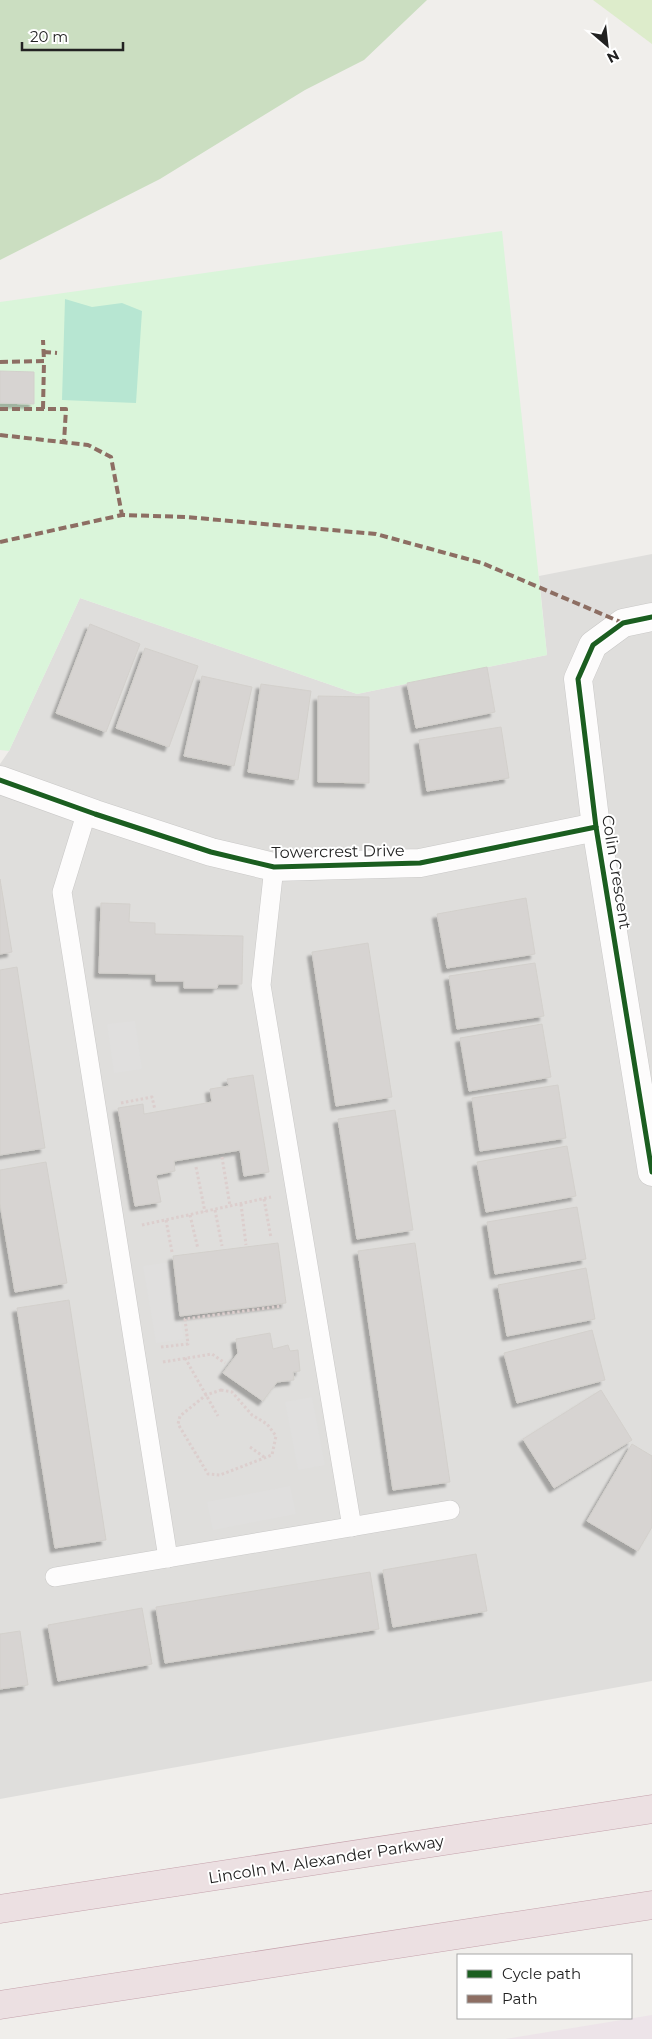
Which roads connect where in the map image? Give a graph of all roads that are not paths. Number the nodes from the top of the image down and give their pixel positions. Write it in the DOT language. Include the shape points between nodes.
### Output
graph roads {
  1 [pos="652,617"];
  2 [pos="0,780"];
  3 [pos="87,811"];
  4 [pos="596,826"];
  5 [pos="274,867"];
  6 [pos="652,1172"];
  7 [pos="450,1510"];
  8 [pos="352,1527"];
  9 [pos="168,1558"];
  10 [pos="55,1577"];
  11 [pos="652,1809"];
  12 [pos="652,1905"];
  13 [pos="0,1909"];
  14 [pos="0,2005"];
  1 -- 4 [label="street, Colin Crescent" via="623,623 593,645 578,678"];
  2 -- 3 [label="street, Towercrest Drive"];
  3 -- 5 [label="street, Towercrest Drive" via="211,852"];
  3 -- 9 [label="lane" via="62,892"];
  4 -- 5 [label="street, Towercrest Drive" via="420,862"];
  4 -- 6 [label="street, Colin Crescent"];
  5 -- 8 [label="lane" via="261,985"];
  7 -- 8 [label="lane"];
  8 -- 9 [label="lane"];
  9 -- 10 [label="lane"];
  11 -- 13 [label="highway, Lincoln M. Alexander Parkway"];
  12 -- 14 [label="highway"];
}
